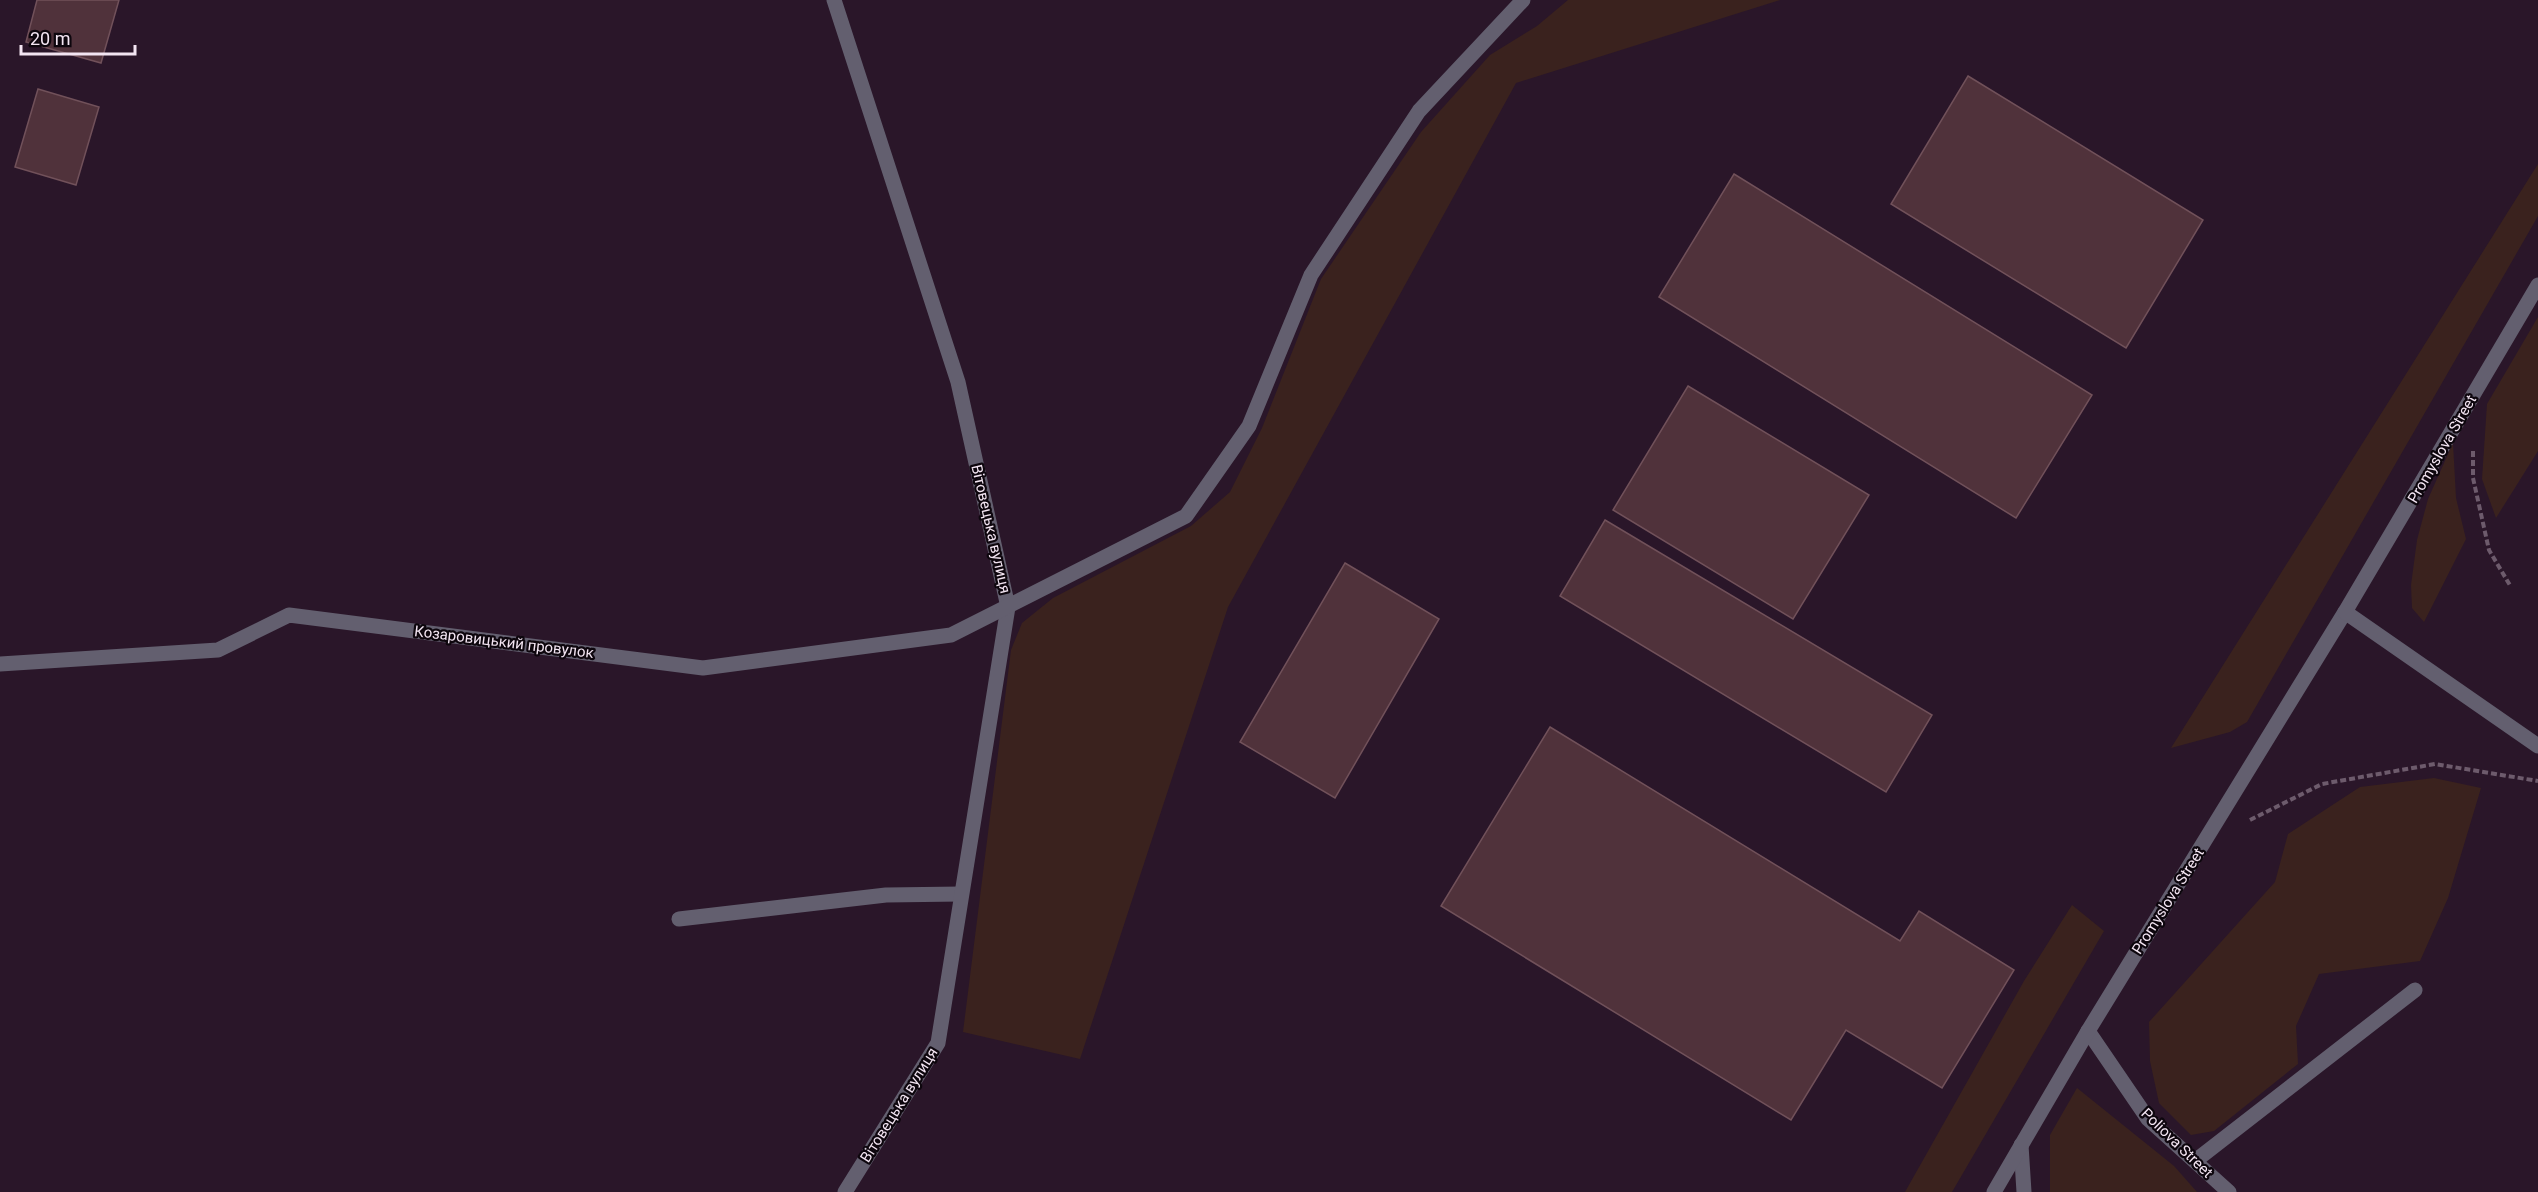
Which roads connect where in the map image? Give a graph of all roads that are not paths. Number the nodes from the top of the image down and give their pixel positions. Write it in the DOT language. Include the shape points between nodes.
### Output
graph roads {
  1 [pos="834,0"];
  2 [pos="1523,0"];
  3 [pos="2538,285"];
  4 [pos="1008,607"];
  5 [pos="2345,612"];
  6 [pos="0,664"];
  7 [pos="2538,746"];
  8 [pos="961,894"];
  9 [pos="679,919"];
  10 [pos="2415,990"];
  11 [pos="2088,1031"];
  12 [pos="2021,1145"];
  13 [pos="2195,1161"];
  14 [pos="845,1192"];
  15 [pos="1994,1192"];
  16 [pos="2024,1192"];
  17 [pos="2229,1192"];
  1 -- 4 [label="street, Вітовецька вулиця" via="958,382"];
  2 -- 4 [label="street, Козаровицький провулок" via="1419,111 1317,265 1250,426 1186,516"];
  3 -- 5 [label="street, Promyslova Street"];
  4 -- 6 [label="street, Козаровицький провулок" via="951,635 703,668 289,615 218,650"];
  4 -- 8 [label="street, Вітовецька вулиця"];
  5 -- 7 [label="street"];
  5 -- 11 [label="street, Promyslova Street"];
  8 -- 9 [label="street" via="886,895"];
  8 -- 14 [label="street, Вітовецька вулиця" via="938,1043"];
  10 -- 13 [label="street"];
  11 -- 12 [label="street, Promyslova Street"];
  11 -- 13 [label="street, Poliova Street" via="2148,1119"];
  12 -- 15 [label="street, Promyslova Street"];
  12 -- 16 [label="street"];
  13 -- 17 [label="street, Poliova Street"];
}
